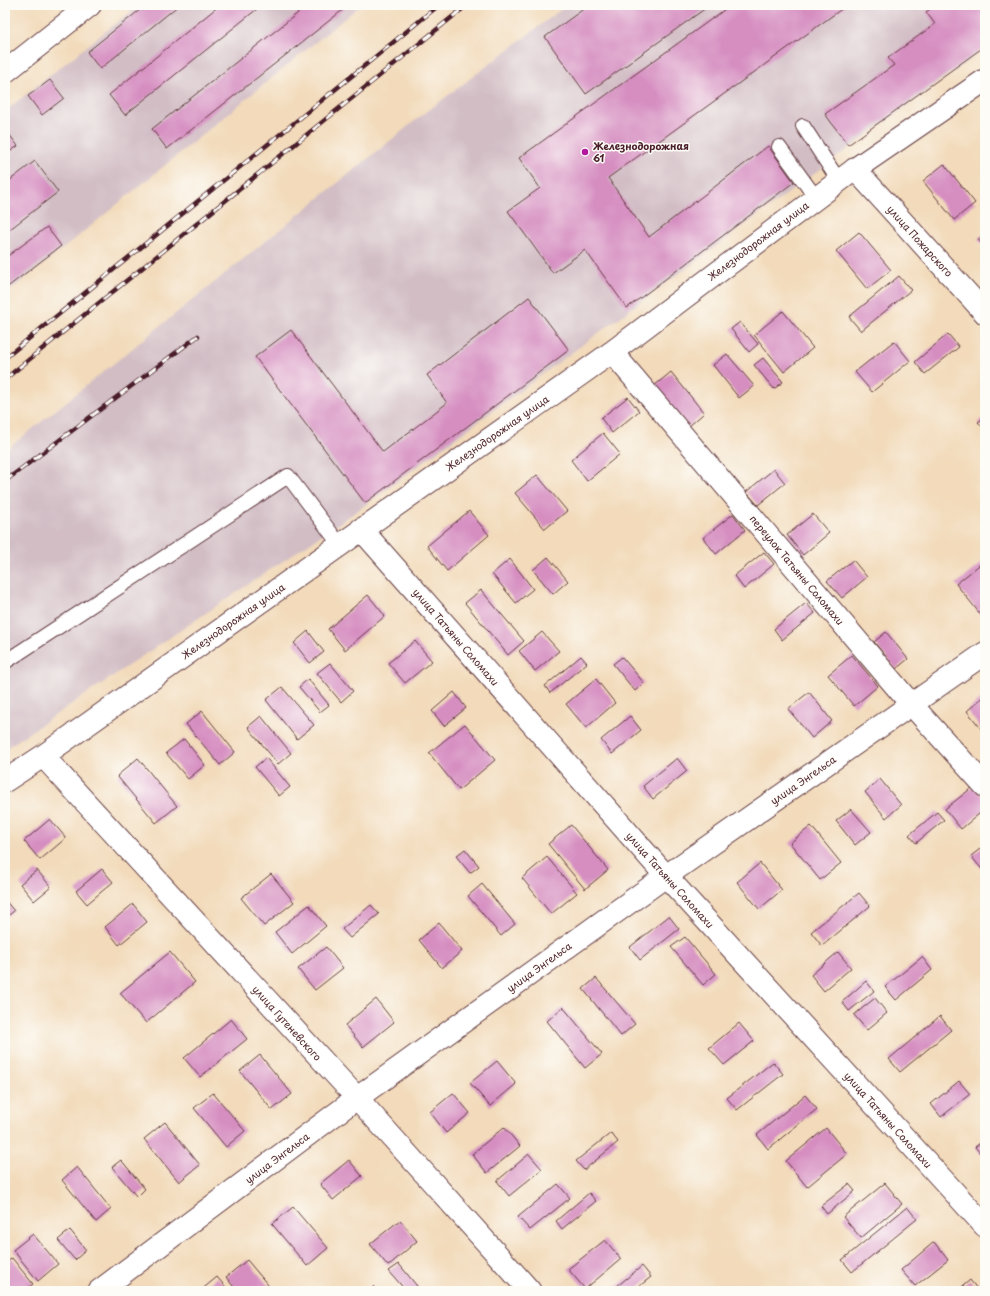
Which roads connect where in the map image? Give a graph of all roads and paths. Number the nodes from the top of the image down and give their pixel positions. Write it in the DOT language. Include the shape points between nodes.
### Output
graph roads {
  1 [pos="90,5"];
  2 [pos="5,72"];
  3 [pos="985,80"];
  4 [pos="803,126"];
  5 [pos="779,147"];
  6 [pos="847,175"];
  7 [pos="816,198"];
  8 [pos="985,313"];
  9 [pos="612,352"];
  10 [pos="361,529"];
  11 [pos="340,545"];
  12 [pos="985,653"];
  13 [pos="5,662"];
  14 [pos="911,704"];
  15 [pos="43,756"];
  16 [pos="5,781"];
  17 [pos="985,786"];
  18 [pos="666,876"];
  19 [pos="356,1098"];
  20 [pos="985,1226"];
  21 [pos="99,1291"];
  22 [pos="530,1291"];
  1 -- 2 [label="street"];
  3 -- 6 [label="street, Железнодорожная улица"];
  4 -- 6 [label="lane"];
  5 -- 7 [label="lane"];
  6 -- 7 [label="street, Железнодорожная улица"];
  6 -- 8 [label="street, улица Пожарского"];
  7 -- 9 [label="street, Железнодорожная улица"];
  9 -- 10 [label="street, Железнодорожная улица"];
  9 -- 14 [label="street, переулок Татьяны Соломахи"];
  10 -- 11 [label="street, Железнодорожная улица"];
  10 -- 18 [label="street, улица Татьяны Соломахи"];
  11 -- 13 [label="lane" via="288,476"];
  11 -- 15 [label="street, Железнодорожная улица"];
  12 -- 14 [label="street, улица Энгельса"];
  14 -- 17 [label="street, переулок Татьяны Соломахи"];
  14 -- 18 [label="street, улица Энгельса"];
  15 -- 16 [label="street, Железнодорожная улица"];
  15 -- 19 [label="street, улица Гутеневского"];
  18 -- 19 [label="street, улица Энгельса"];
  18 -- 20 [label="street, улица Татьяны Соломахи"];
  19 -- 21 [label="street, улица Энгельса"];
  19 -- 22 [label="street, улица Гутеневского"];
}
